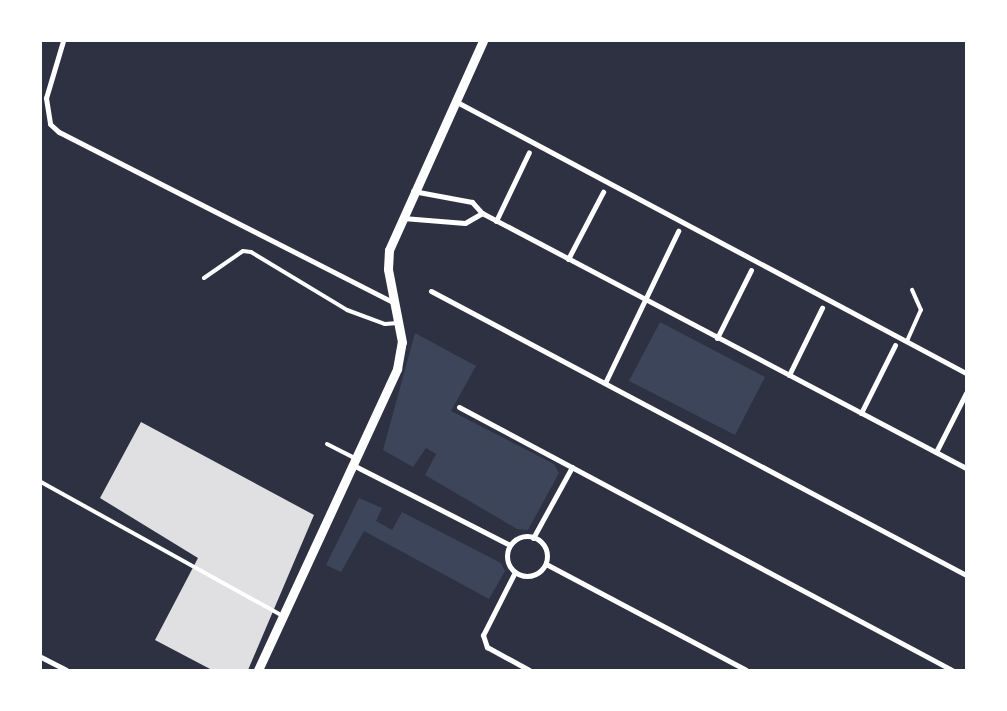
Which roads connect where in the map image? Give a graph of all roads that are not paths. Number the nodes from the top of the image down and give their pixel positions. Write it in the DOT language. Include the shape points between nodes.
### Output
graph roads {
  1 [pos="62,41"];
  2 [pos="482,42"];
  3 [pos="455,101"];
  4 [pos="529,152"];
  5 [pos="413,191"];
  6 [pos="603,192"];
  7 [pos="482,214"];
  8 [pos="401,218"];
  9 [pos="496,221"];
  10 [pos="678,231"];
  11 [pos="568,259"];
  12 [pos="751,270"];
  13 [pos="204,278"];
  14 [pos="912,290"];
  15 [pos="431,291"];
  16 [pos="645,300"];
  17 [pos="396,304"];
  18 [pos="822,308"];
  19 [pos="400,322"];
  20 [pos="717,338"];
  21 [pos="907,341"];
  22 [pos="895,345"];
  23 [pos="966,373"];
  24 [pos="789,375"];
  25 [pos="605,383"];
  26 [pos="966,393"];
  27 [pos="459,407"];
  28 [pos="861,413"];
  29 [pos="327,444"];
  30 [pos="936,452"];
  31 [pos="355,462"];
  32 [pos="572,467"];
  33 [pos="966,468"];
  34 [pos="41,482"];
  35 [pos="533,538"];
  36 [pos="510,545"];
  37 [pos="546,564"];
  38 [pos="515,572"];
  39 [pos="966,575"];
  40 [pos="283,616"];
  41 [pos="41,657"];
  42 [pos="66,670"];
  43 [pos="258,670"];
  44 [pos="529,670"];
  45 [pos="746,670"];
  46 [pos="952,670"];
  1 -- 17 [label="street" via="46,98 50,124 58,132"];
  2 -- 3 [label="street"];
  3 -- 5 [label="street"];
  3 -- 21 [label="street"];
  4 -- 9 [label="street"];
  5 -- 7 [label="street" via="461,198 472,202"];
  5 -- 8 [label="street"];
  6 -- 11 [label="street"];
  7 -- 8 [label="street" via="465,223"];
  7 -- 9 [label="street"];
  8 -- 17 [label="street" via="389,250 388,269"];
  9 -- 11 [label="street"];
  10 -- 16 [label="street"];
  11 -- 16 [label="street"];
  12 -- 20 [label="street"];
  13 -- 19 [label="lane" via="244,251 251,252 348,310 385,324"];
  14 -- 21 [label="lane" via="921,310"];
  15 -- 25 [label="street"];
  16 -- 20 [label="street"];
  16 -- 25 [label="street"];
  17 -- 19 [label="street"];
  18 -- 24 [label="street"];
  19 -- 31 [label="street" via="397,369"];
  20 -- 24 [label="street"];
  21 -- 23 [label="street"];
  22 -- 28 [label="street"];
  24 -- 28 [label="street"];
  25 -- 39 [label="street"];
  26 -- 30 [label="street"];
  27 -- 32 [label="street"];
  28 -- 30 [label="street"];
  29 -- 31 [label="lane"];
  30 -- 33 [label="street"];
  31 -- 36 [label="street"];
  31 -- 40 [label="street"];
  32 -- 35 [label="street"];
  32 -- 46 [label="street"];
  34 -- 40 [label="lane"];
  35 -- 36 [label="street" via="520,538"];
  35 -- 37 [label="street" via="546,551"];
  36 -- 38 [label="street" via="507,558"];
  37 -- 38 [label="street" via="531,576"];
  37 -- 45 [label="street"];
  38 -- 44 [label="street" via="483,635 487,648"];
  40 -- 43 [label="street"];
  41 -- 42 [label="street"];
}
